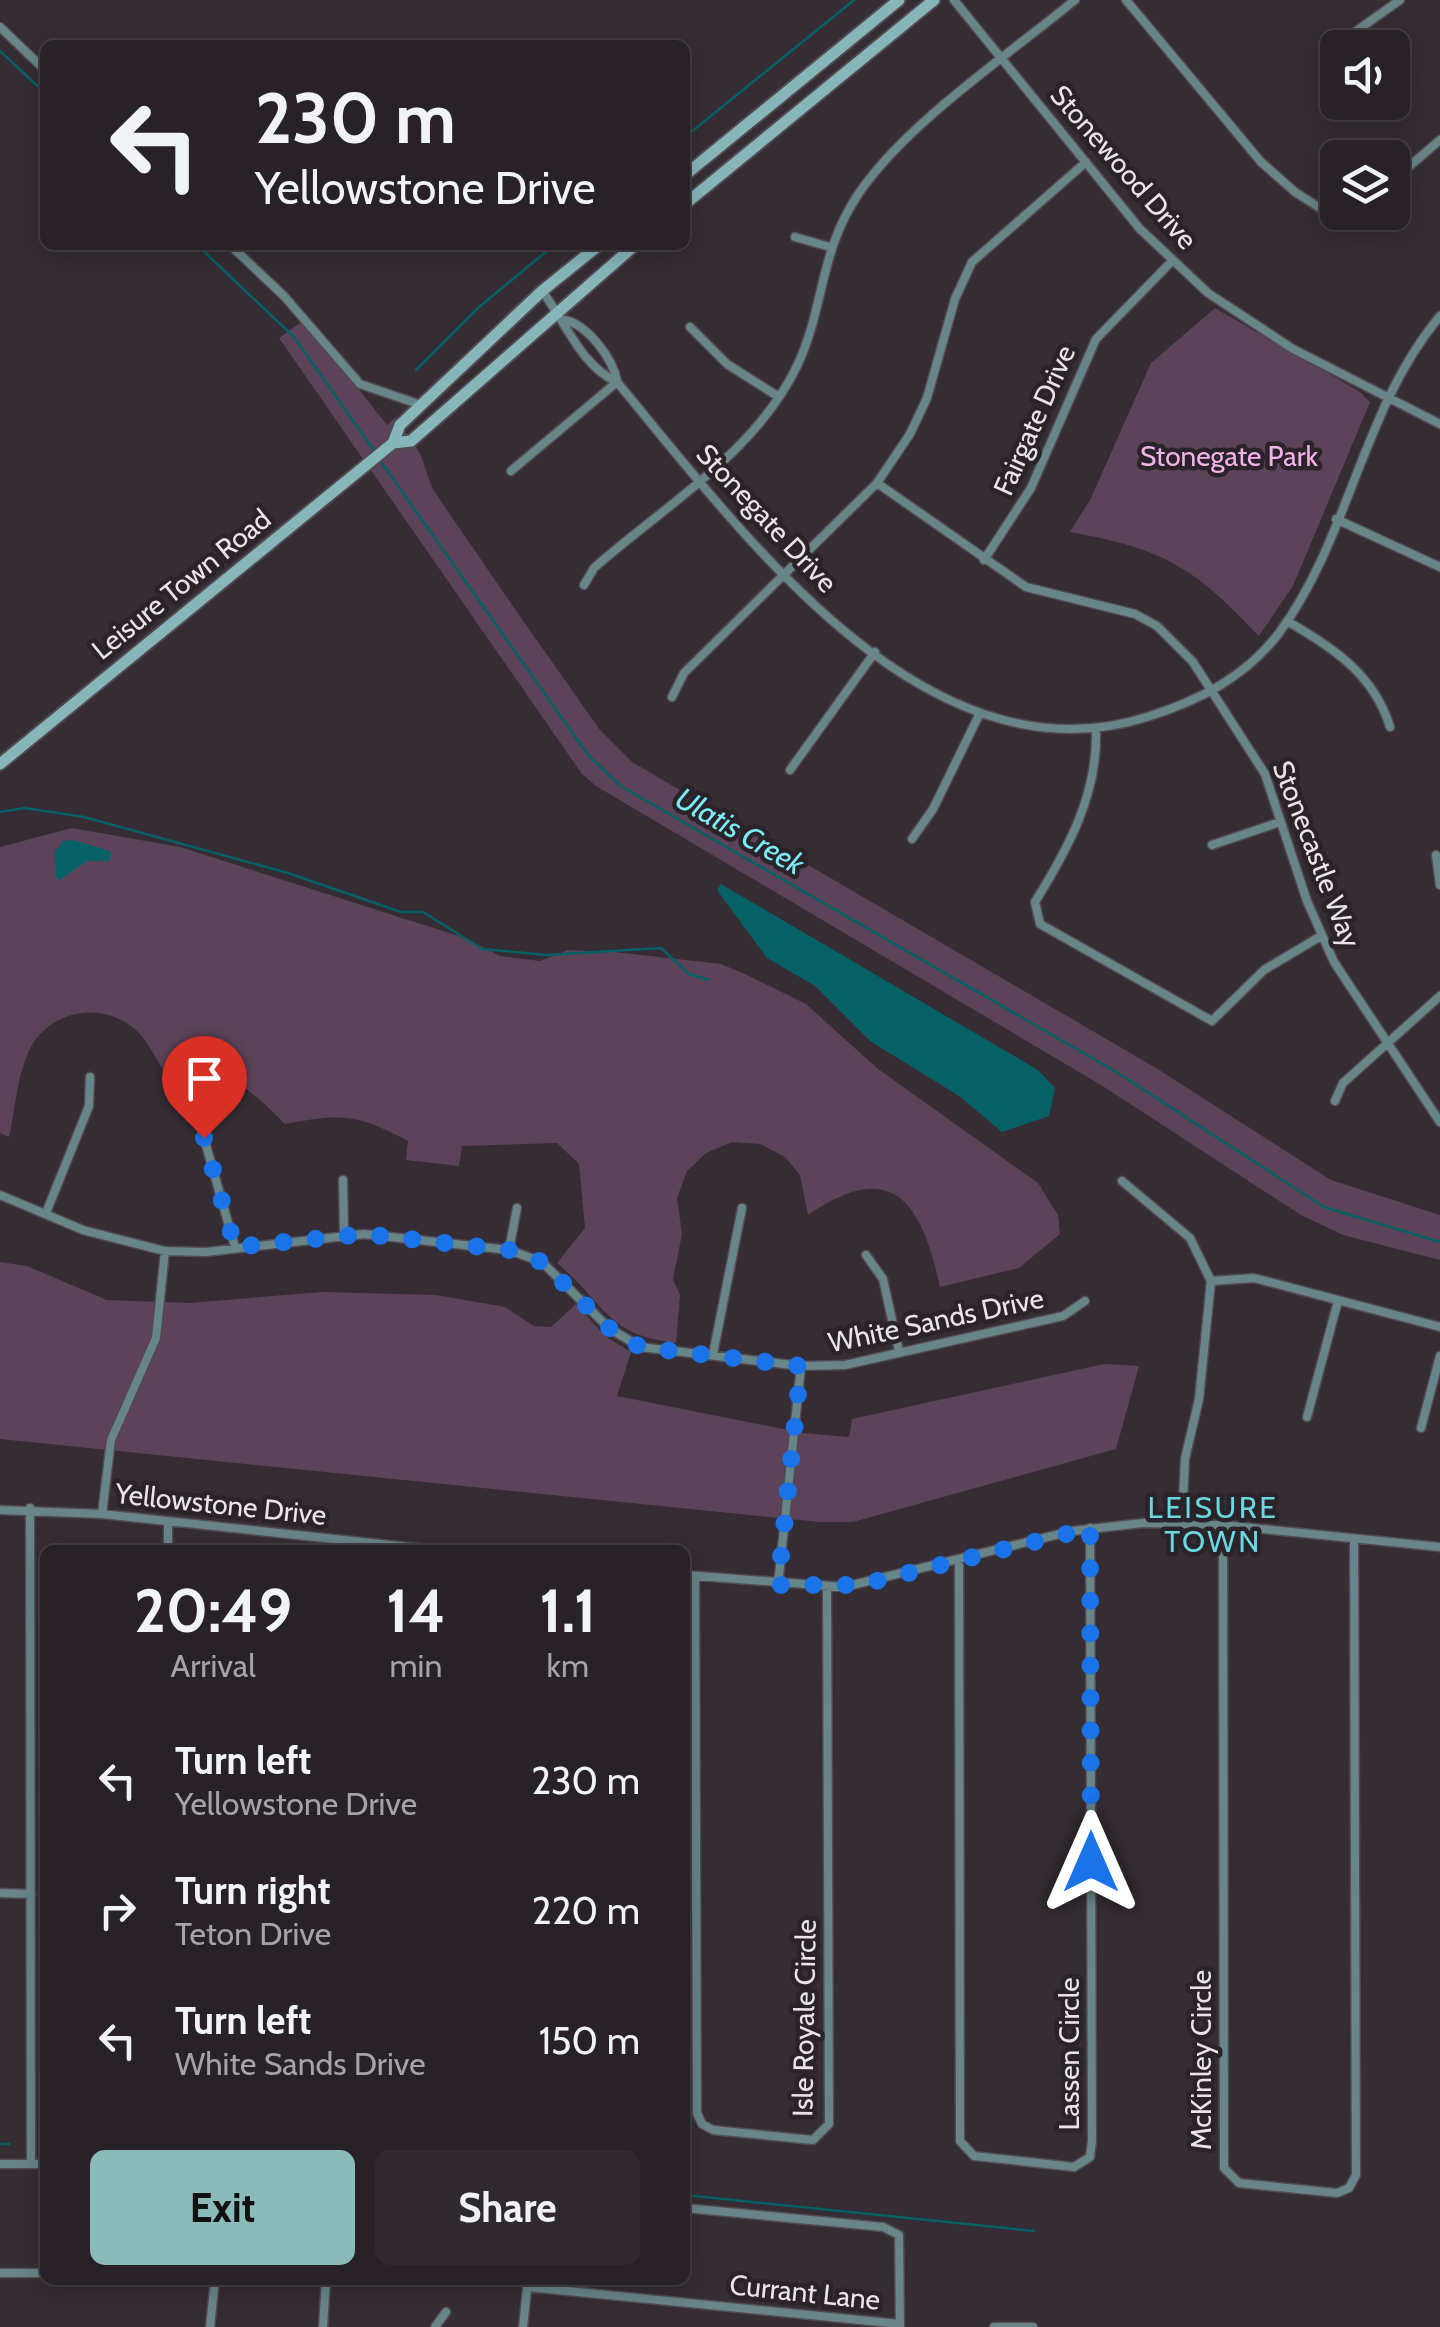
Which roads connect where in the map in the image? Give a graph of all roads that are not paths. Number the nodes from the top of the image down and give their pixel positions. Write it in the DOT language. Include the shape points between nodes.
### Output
graph roads {
  1 [pos="899,0"];
  2 [pos="934,0"];
  3 [pos="954,0"];
  4 [pos="1075,0"];
  5 [pos="1126,0"];
  6 [pos="1400,0"];
  7 [pos="0,27"];
  8 [pos="1358,30"];
  9 [pos="1002,60"];
  10 [pos="40,65"];
  11 [pos="1440,140"];
  12 [pos="1086,162"];
  13 [pos="1410,166"];
  14 [pos="690,171"];
  15 [pos="690,200"];
  16 [pos="1320,206"];
  17 [pos="796,238"];
  18 [pos="830,247"];
  19 [pos="235,250"];
  20 [pos="593,250"];
  21 [pos="629,250"];
  22 [pos="1172,260"];
  23 [pos="542,292"];
  24 [pos="560,315"];
  25 [pos="1440,316"];
  26 [pos="690,328"];
  27 [pos="617,382"];
  28 [pos="1388,396"];
  29 [pos="779,397"];
  30 [pos="420,405"];
  31 [pos="1440,424"];
  32 [pos="394,443"];
  33 [pos="511,471"];
  34 [pos="700,480"];
  35 [pos="877,483"];
  36 [pos="1336,519"];
  37 [pos="984,560"];
  38 [pos="1440,567"];
  39 [pos="782,575"];
  40 [pos="584,585"];
  41 [pos="1288,621"];
  42 [pos="875,652"];
  43 [pos="1213,690"];
  44 [pos="672,698"];
  45 [pos="980,713"];
  46 [pos="1390,727"];
  47 [pos="1096,730"];
  48 [pos="0,764"];
  49 [pos="790,770"];
  50 [pos="1280,822"];
  51 [pos="912,840"];
  52 [pos="1212,845"];
  53 [pos="1436,855"];
  54 [pos="1440,885"];
  55 [pos="1321,936"];
  56 [pos="1440,996"];
  57 [pos="1386,1042"];
  58 [pos="90,1076"];
  59 [pos="1335,1101"];
  60 [pos="1440,1122"];
  61 [pos="204,1138"];
  62 [pos="343,1180"];
  63 [pos="1122,1181"];
  64 [pos="0,1195"];
  65 [pos="517,1208"];
  66 [pos="742,1208"];
  67 [pos="46,1212"];
  68 [pos="344,1234"];
  69 [pos="235,1247"];
  70 [pos="509,1250"];
  71 [pos="165,1251"];
  72 [pos="866,1254"];
  73 [pos="1210,1281"];
  74 [pos="1085,1300"];
  75 [pos="1338,1301"];
  76 [pos="1440,1327"];
  77 [pos="898,1352"];
  78 [pos="713,1354"];
  79 [pos="1440,1356"];
  80 [pos="801,1366"];
  81 [pos="1307,1417"];
  82 [pos="1420,1428"];
  83 [pos="30,1508"];
  84 [pos="0,1510"];
  85 [pos="102,1514"];
  86 [pos="168,1522"];
  87 [pos="1182,1522"];
  88 [pos="1222,1524"];
  89 [pos="1090,1528"];
  90 [pos="300,1536"];
  91 [pos="1354,1539"];
  92 [pos="168,1545"];
  93 [pos="300,1545"];
  94 [pos="386,1545"];
  95 [pos="1440,1547"];
  96 [pos="959,1560"];
  97 [pos="690,1575"];
  98 [pos="696,1576"];
  99 [pos="778,1585"];
  100 [pos="828,1588"];
  101 [pos="0,1893"];
  102 [pos="31,1894"];
  103 [pos="702,2124"];
  104 [pos="693,2131"];
  105 [pos="820,2136"];
  106 [pos="829,2146"];
  107 [pos="31,2163"];
  108 [pos="0,2164"];
  109 [pos="40,2164"];
  110 [pos="1084,2164"];
  111 [pos="1092,2173"];
  112 [pos="1350,2188"];
  113 [pos="1356,2197"];
  114 [pos="690,2208"];
  115 [pos="0,2273"];
  116 [pos="40,2273"];
  117 [pos="214,2285"];
  118 [pos="326,2285"];
  119 [pos="528,2285"];
  120 [pos="545,2285"];
  121 [pos="446,2312"];
  122 [pos="900,2326"];
  123 [pos="210,2327"];
  124 [pos="324,2327"];
  125 [pos="436,2327"];
  126 [pos="523,2327"];
  127 [pos="994,2327"];
  128 [pos="1033,2327"];
  1 -- 14 [label="main road"];
  2 -- 15 [label="main road"];
  3 -- 9 [label="street, Stonewood Drive"];
  4 -- 9 [label="street"];
  5 -- 16 [label="street" via="1276,175"];
  6 -- 8 [label="street"];
  7 -- 10 [label="street"];
  9 -- 12 [label="street, Stonewood Drive"];
  9 -- 18 [label="street" via="886,159"];
  11 -- 13 [label="street"];
  12 -- 22 [label="street, Stonewood Drive"];
  12 -- 35 [label="street" via="972,262 926,398"];
  17 -- 18 [label="street"];
  18 -- 29 [label="street" via="808,338"];
  19 -- 30 [label="street" via="360,384"];
  20 -- 23 [label="main road, Leisure Town Road"];
  21 -- 24 [label="main road, Leisure Town Road"];
  22 -- 28 [label="street, Stonewood Drive" via="1247,320"];
  22 -- 37 [label="street, Fairgate Drive" via="1096,338 1030,488"];
  23 -- 24 [label="street, Stonegate Drive"];
  23 -- 30 [label="main road, Leisure Town Road"];
  24 -- 27 [label="street, Stonegate Drive" via="590,361"];
  24 -- 27 [label="street, Stonegate Drive" via="577,322 614,366"];
  24 -- 32 [label="main road, Leisure Town Road" via="411,440"];
  25 -- 28 [label="street, Stonegate Drive"];
  26 -- 29 [label="street" via="726,364"];
  27 -- 33 [label="street"];
  27 -- 34 [label="street, Stonegate Drive"];
  28 -- 31 [label="street, Stonewood Drive"];
  28 -- 36 [label="street, Stonegate Drive"];
  29 -- 34 [label="street" via="754,431"];
  30 -- 32 [label="main road, Leisure Town Road" via="400,424"];
  32 -- 48 [label="main road, Leisure Town Road"];
  34 -- 39 [label="street, Stonegate Drive"];
  34 -- 40 [label="street" via="594,568"];
  35 -- 37 [label="street, Stonecastle Way"];
  35 -- 39 [label="street"];
  36 -- 38 [label="street"];
  36 -- 41 [label="street, Stonegate Drive"];
  37 -- 43 [label="street, Stonecastle Way" via="1026,587 1112,605 1157,626"];
  39 -- 42 [label="street, Stonegate Drive"];
  39 -- 44 [label="street" via="684,673"];
  41 -- 43 [label="street, Stonegate Drive" via="1256,658"];
  41 -- 46 [label="street" via="1361,673"];
  42 -- 45 [label="street, Stonegate Drive"];
  42 -- 49 [label="street"];
  43 -- 47 [label="street, Stonegate Drive"];
  43 -- 50 [label="street, Stonecastle Way" via="1264,774"];
  45 -- 47 [label="street, Stonegate Drive" via="1015,725"];
  45 -- 51 [label="street"];
  47 -- 55 [label="street" via="1078,825 1034,904 1040,924 1212,1021 1264,970"];
  50 -- 52 [label="street"];
  50 -- 55 [label="street, Stonecastle Way"];
  53 -- 54 [label="street"];
  55 -- 57 [label="street, Stonecastle Way"];
  56 -- 57 [label="street"];
  57 -- 59 [label="street"];
  57 -- 60 [label="street, Stonecastle Way"];
  58 -- 67 [label="street" via="89,1106"];
  61 -- 69 [label="street"];
  62 -- 68 [label="street"];
  63 -- 73 [label="street" via="1190,1238"];
  64 -- 67 [label="street, White Sands Drive"];
  65 -- 70 [label="street"];
  66 -- 78 [label="street"];
  67 -- 71 [label="street, White Sands Drive" via="102,1236"];
  68 -- 69 [label="street, White Sands Drive"];
  68 -- 70 [label="street, White Sands Drive"];
  69 -- 71 [label="street, White Sands Drive"];
  70 -- 78 [label="street, White Sands Drive" via="542,1262 626,1341"];
  71 -- 85 [label="street" via="156,1338 110,1440"];
  72 -- 77 [label="street" via="883,1280"];
  73 -- 75 [label="street" via="1254,1278"];
  73 -- 87 [label="street"];
  74 -- 77 [label="street, White Sands Drive" via="1063,1316"];
  75 -- 76 [label="street"];
  75 -- 81 [label="street"];
  77 -- 80 [label="street, White Sands Drive" via="845,1365"];
  78 -- 80 [label="street, White Sands Drive"];
  79 -- 82 [label="street"];
  80 -- 99 [label="street"];
  83 -- 84 [label="street, Yellowstone Drive"];
  83 -- 85 [label="street, Yellowstone Drive"];
  83 -- 102 [label="street"];
  85 -- 86 [label="street, Yellowstone Drive"];
  86 -- 90 [label="street, Yellowstone Drive"];
  86 -- 92 [label="street"];
  87 -- 88 [label="street"];
  87 -- 89 [label="street"];
  88 -- 91 [label="street"];
  88 -- 112 [label="street, McKinley Circle" via="1226,2180 1337,2194"];
  89 -- 96 [label="street"];
  89 -- 110 [label="street, Lassen Circle" via="1092,2141"];
  90 -- 93 [label="street"];
  90 -- 94 [label="street, Yellowstone Drive"];
  91 -- 95 [label="street"];
  91 -- 112 [label="street" via="1356,2175"];
  96 -- 100 [label="street"];
  96 -- 110 [label="street, Lassen Circle" via="962,2152"];
  97 -- 98 [label="street"];
  98 -- 99 [label="street"];
  98 -- 103 [label="street" via="696,2113"];
  99 -- 100 [label="street"];
  100 -- 105 [label="street, Isle Royale Circle" via="829,2115"];
  101 -- 102 [label="street"];
  102 -- 107 [label="street"];
  103 -- 104 [label="street"];
  103 -- 105 [label="street, Isle Royale Circle" via="808,2140"];
  105 -- 106 [label="street"];
  107 -- 108 [label="street"];
  107 -- 109 [label="street"];
  110 -- 111 [label="street"];
  112 -- 113 [label="street"];
  114 -- 122 [label="street" via="883,2227 899,2235"];
  115 -- 116 [label="street"];
  117 -- 123 [label="street"];
  118 -- 124 [label="street"];
  119 -- 126 [label="street"];
  120 -- 122 [label="street, Currant Lane"];
  121 -- 125 [label="street"];
  127 -- 128 [label="street"];
}
